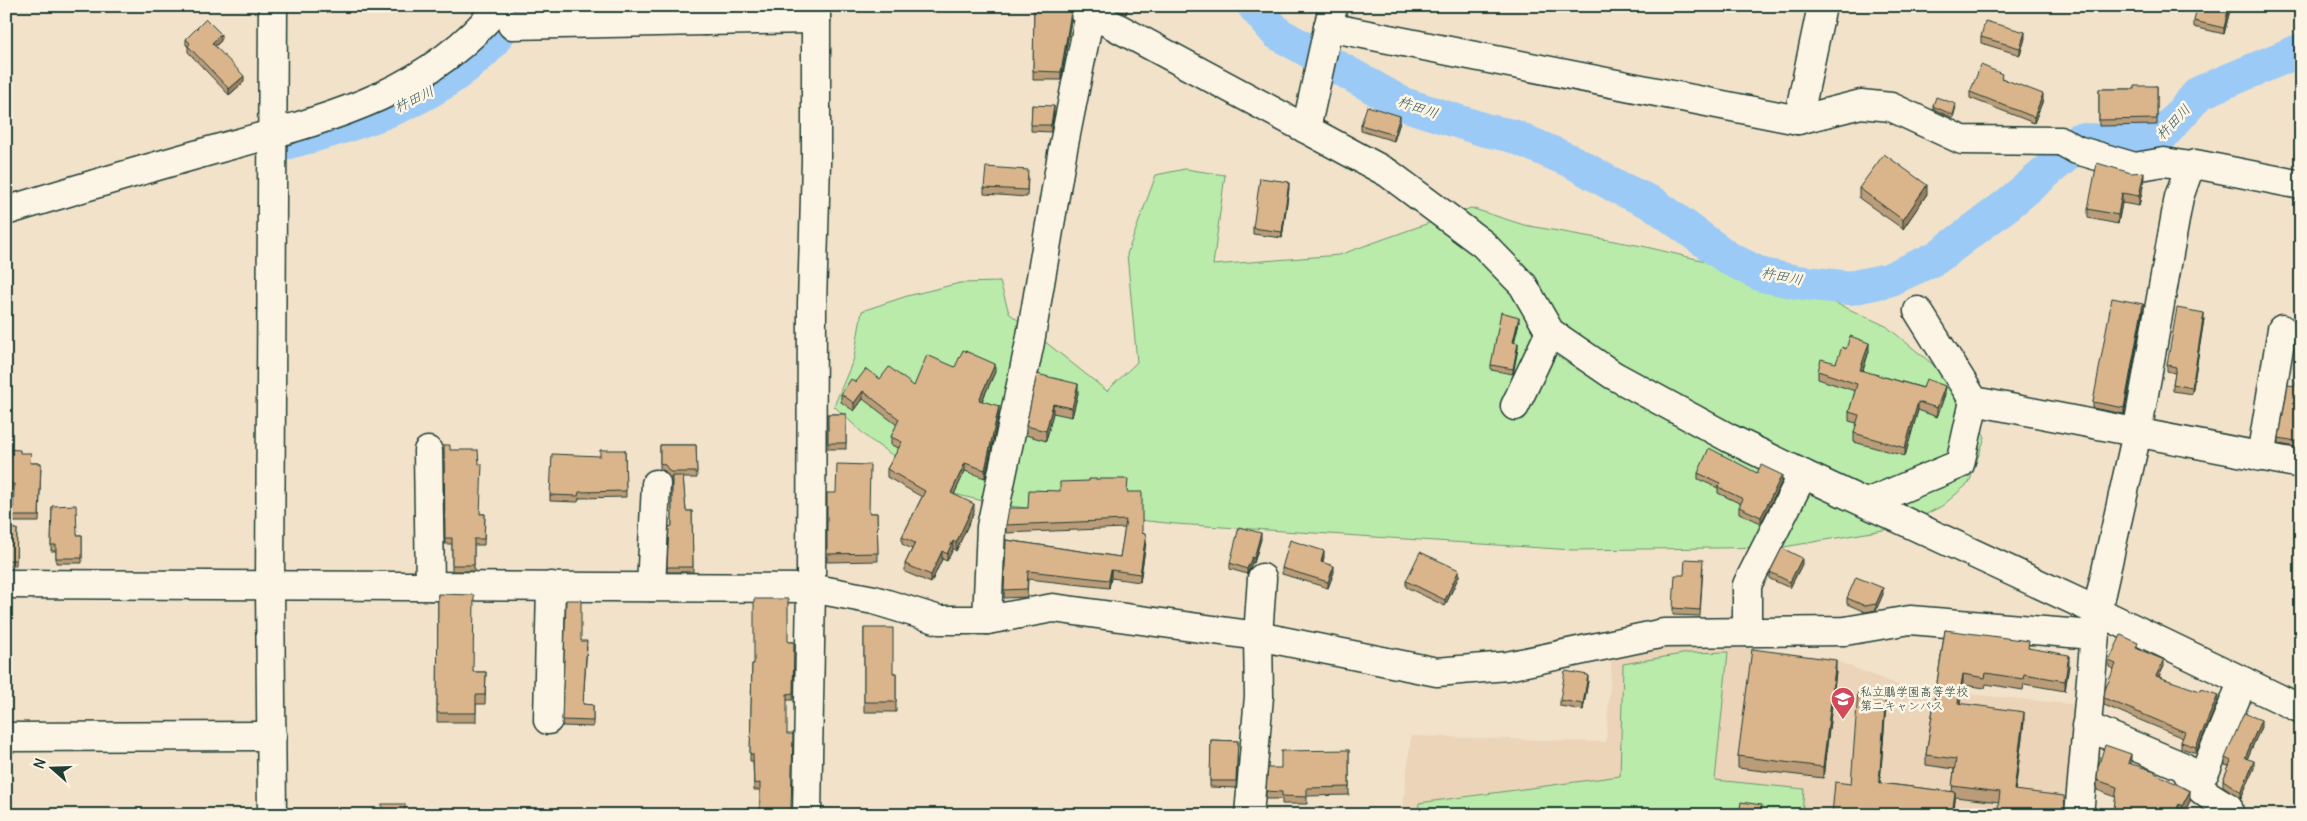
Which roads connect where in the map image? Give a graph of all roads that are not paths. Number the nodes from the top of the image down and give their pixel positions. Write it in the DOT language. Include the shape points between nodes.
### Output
graph roads {
  1 [pos="273,6"];
  2 [pos="1822,6"];
  3 [pos="1083,10"];
  4 [pos="816,13"];
  5 [pos="705,14"];
  6 [pos="506,16"];
  7 [pos="1326,37"];
  8 [pos="1798,120"];
  9 [pos="1306,129"];
  10 [pos="272,133"];
  11 [pos="2190,166"];
  12 [pos="2301,185"];
  13 [pos="6,211"];
  14 [pos="1918,311"];
  15 [pos="2282,329"];
  16 [pos="1550,332"];
  17 [pos="1974,401"];
  18 [pos="1515,406"];
  19 [pos="2137,433"];
  20 [pos="428,450"];
  21 [pos="2261,457"];
  22 [pos="2301,464"];
  23 [pos="1803,474"];
  24 [pos="656,484"];
  25 [pos="1867,503"];
  26 [pos="1262,578"];
  27 [pos="6,584"];
  28 [pos="270,585"];
  29 [pos="430,586"];
  30 [pos="551,586"];
  31 [pos="651,587"];
  32 [pos="811,588"];
  33 [pos="988,620"];
  34 [pos="2095,623"];
  35 [pos="1747,632"];
  36 [pos="1258,636"];
  37 [pos="2243,681"];
  38 [pos="2301,710"];
  39 [pos="548,720"];
  40 [pos="2086,726"];
  41 [pos="272,736"];
  42 [pos="6,737"];
  43 [pos="2191,781"];
  44 [pos="272,815"];
  45 [pos="807,815"];
  46 [pos="1248,815"];
  47 [pos="2079,815"];
  48 [pos="2229,815"];
  1 -- 10 [label="street"];
  2 -- 8 [label="street"];
  3 -- 9 [label="street"];
  3 -- 33 [label="street" via="1030,342 991,527"];
  4 -- 5 [label="street"];
  4 -- 32 [label="street"];
  5 -- 6 [label="street"];
  6 -- 10 [label="street" via="479,30 426,73 363,105"];
  7 -- 8 [label="street"];
  7 -- 9 [label="street"];
  8 -- 11 [label="street" via="1861,104 1891,107 1962,140 2061,141 2072,148 2136,167 2164,162"];
  9 -- 16 [label="street" via="1388,173 1483,244 1523,285"];
  10 -- 13 [label="street"];
  10 -- 28 [label="street"];
  11 -- 12 [label="street" via="2195,164"];
  11 -- 19 [label="street" via="2179,197"];
  14 -- 17 [label="street"];
  15 -- 21 [label="street"];
  16 -- 18 [label="street"];
  16 -- 23 [label="street" via="1614,376 1728,438"];
  17 -- 19 [label="street"];
  17 -- 25 [label="street" via="1960,464"];
  19 -- 21 [label="street"];
  19 -- 34 [label="street"];
  20 -- 29 [label="street"];
  21 -- 22 [label="street"];
  23 -- 25 [label="street"];
  23 -- 35 [label="street" via="1747,585"];
  24 -- 31 [label="street"];
  25 -- 34 [label="street"];
  26 -- 36 [label="street"];
  27 -- 28 [label="street"];
  28 -- 29 [label="street"];
  28 -- 41 [label="street"];
  29 -- 30 [label="street"];
  30 -- 31 [label="street"];
  30 -- 39 [label="street"];
  31 -- 32 [label="street"];
  32 -- 33 [label="street" via="874,600 939,620"];
  32 -- 45 [label="street"];
  33 -- 36 [label="street" via="1053,608"];
  34 -- 35 [label="street" via="1910,620 1845,631"];
  34 -- 37 [label="street"];
  34 -- 40 [label="street"];
  35 -- 36 [label="street" via="1664,633 1507,666 1437,672"];
  36 -- 46 [label="street" via="1259,696"];
  37 -- 38 [label="street"];
  37 -- 43 [label="street" via="2205,772"];
  40 -- 43 [label="street" via="2184,767"];
  40 -- 47 [label="street"];
  41 -- 42 [label="street"];
  41 -- 44 [label="street"];
  43 -- 48 [label="street" via="2228,807"];
}
